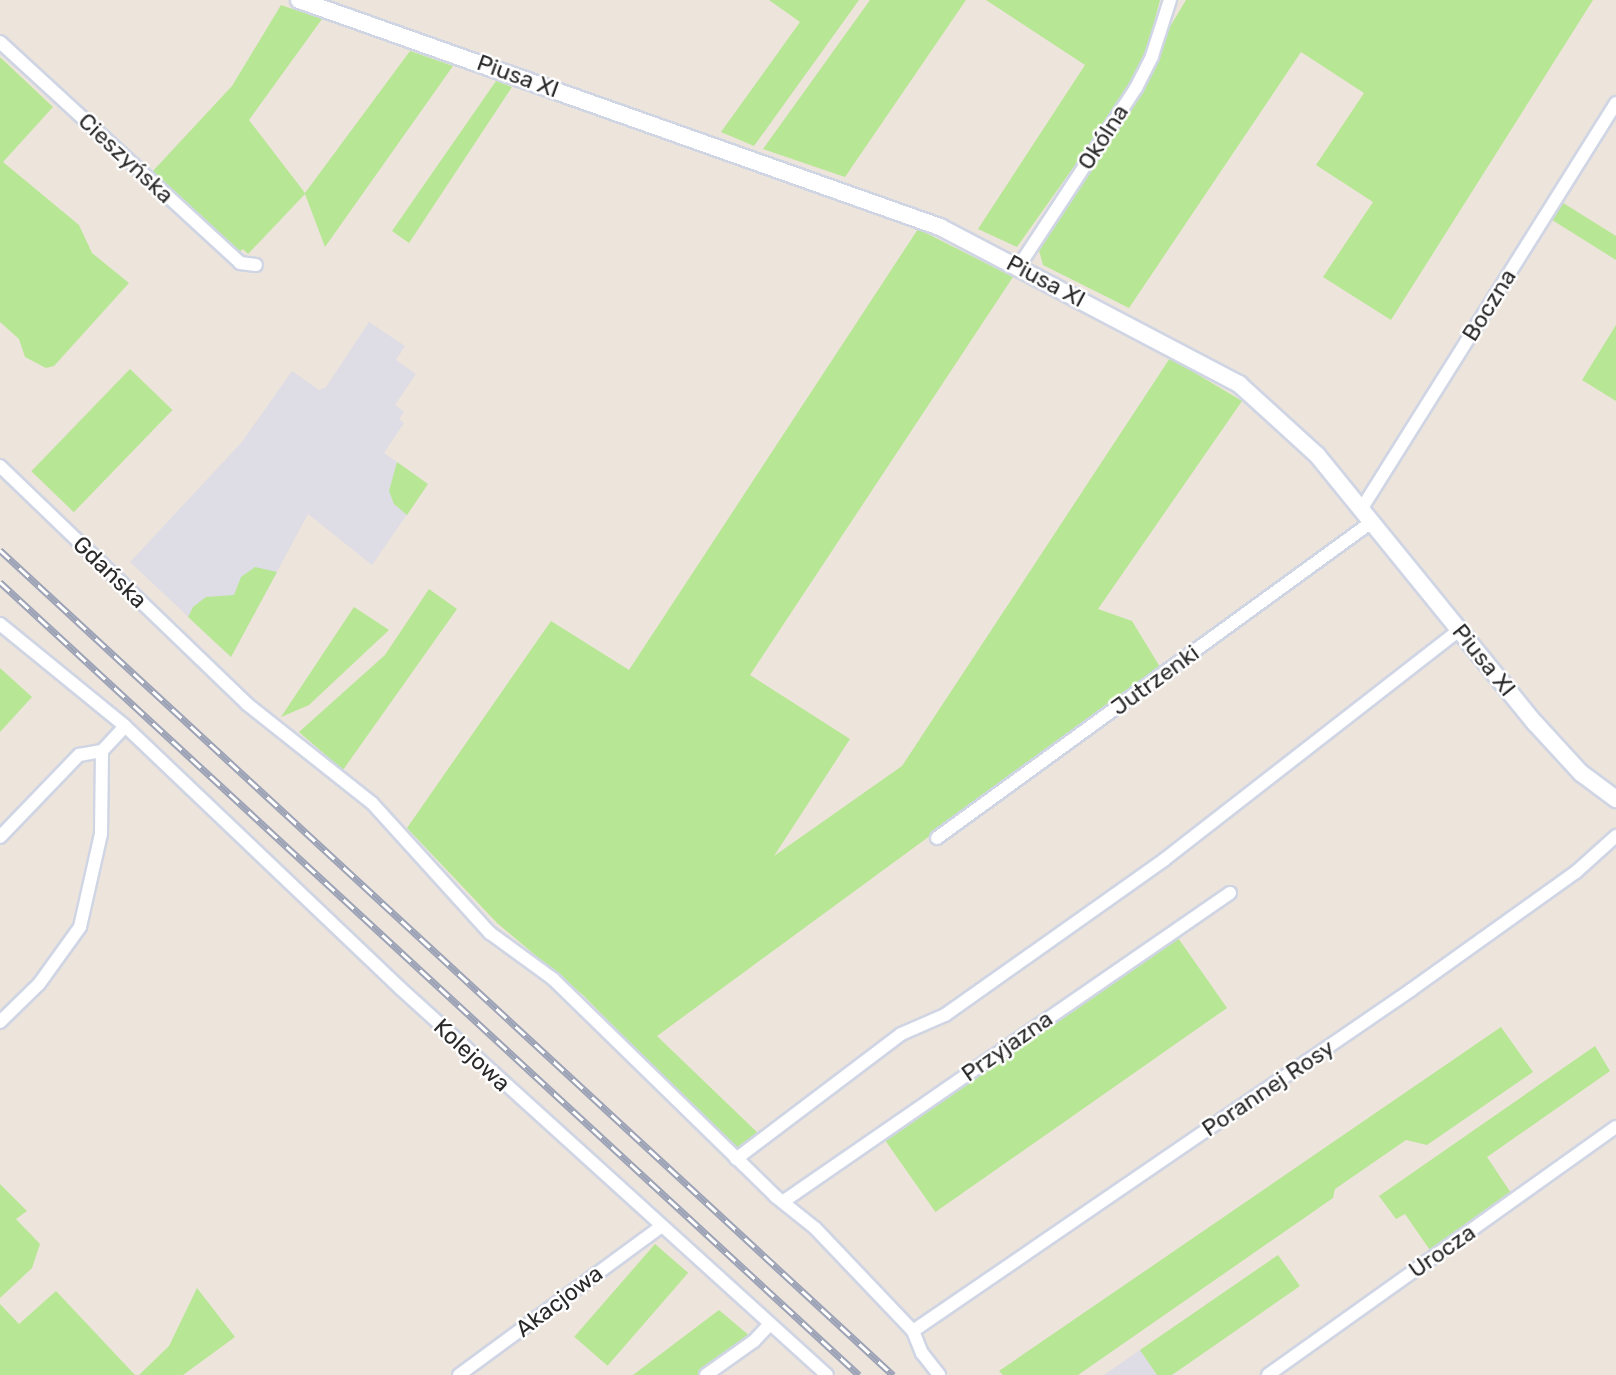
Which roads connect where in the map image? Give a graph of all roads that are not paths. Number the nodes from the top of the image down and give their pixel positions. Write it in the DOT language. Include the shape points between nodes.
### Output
graph roads {
  1 [pos="299,0"];
  2 [pos="1170,0"];
  3 [pos="317,3"];
  4 [pos="0,42"];
  5 [pos="1616,103"];
  6 [pos="256,265"];
  7 [pos="1019,266"];
  8 [pos="0,466"];
  9 [pos="1362,508"];
  10 [pos="1373,521"];
  11 [pos="0,624"];
  12 [pos="1459,630"];
  13 [pos="125,726"];
  14 [pos="102,751"];
  15 [pos="1616,799"];
  16 [pos="1616,836"];
  17 [pos="0,837"];
  18 [pos="937,838"];
  19 [pos="1230,893"];
  20 [pos="0,1022"];
  21 [pos="1616,1127"];
  22 [pos="736,1159"];
  23 [pos="784,1201"];
  24 [pos="659,1228"];
  25 [pos="771,1324"];
  26 [pos="913,1331"];
  27 [pos="459,1375"];
  28 [pos="706,1375"];
  29 [pos="827,1375"];
  30 [pos="939,1375"];
  31 [pos="1268,1375"];
  1 -- 3 [label="street, Piusa XI"];
  2 -- 7 [label="street, Okólna" via="1136,88"];
  3 -- 7 [label="street, Piusa XI" via="843,189 940,227"];
  4 -- 6 [label="street, Cieszyńska" via="240,263"];
  5 -- 9 [label="street, Boczna"];
  7 -- 9 [label="street, Piusa XI" via="1239,384 1317,455"];
  8 -- 22 [label="street, Gdańska" via="219,678 372,803 490,933 553,979"];
  9 -- 10 [label="street, Piusa XI"];
  10 -- 12 [label="street, Piusa XI"];
  10 -- 18 [label="street, Jutrzenki"];
  11 -- 13 [label="street, Kolejowa"];
  12 -- 15 [label="street, Piusa XI" via="1559,751"];
  12 -- 22 [label="street" via="1165,859 945,1015 901,1034"];
  13 -- 14 [label="street"];
  13 -- 24 [label="street, Kolejowa"];
  14 -- 17 [label="street" via="79,755"];
  14 -- 20 [label="street" via="101,834 80,927 39,984"];
  16 -- 26 [label="street, Porannej Rosy" via="1576,872 1411,990"];
  19 -- 23 [label="street, Przyjazna"];
  21 -- 31 [label="street, Urocza"];
  22 -- 23 [label="street"];
  23 -- 26 [label="street"];
  24 -- 25 [label="street, Kolejowa"];
  24 -- 27 [label="street, Akacjowa"];
  25 -- 28 [label="street"];
  25 -- 29 [label="street, Kolejowa"];
  26 -- 30 [label="street"];
}
